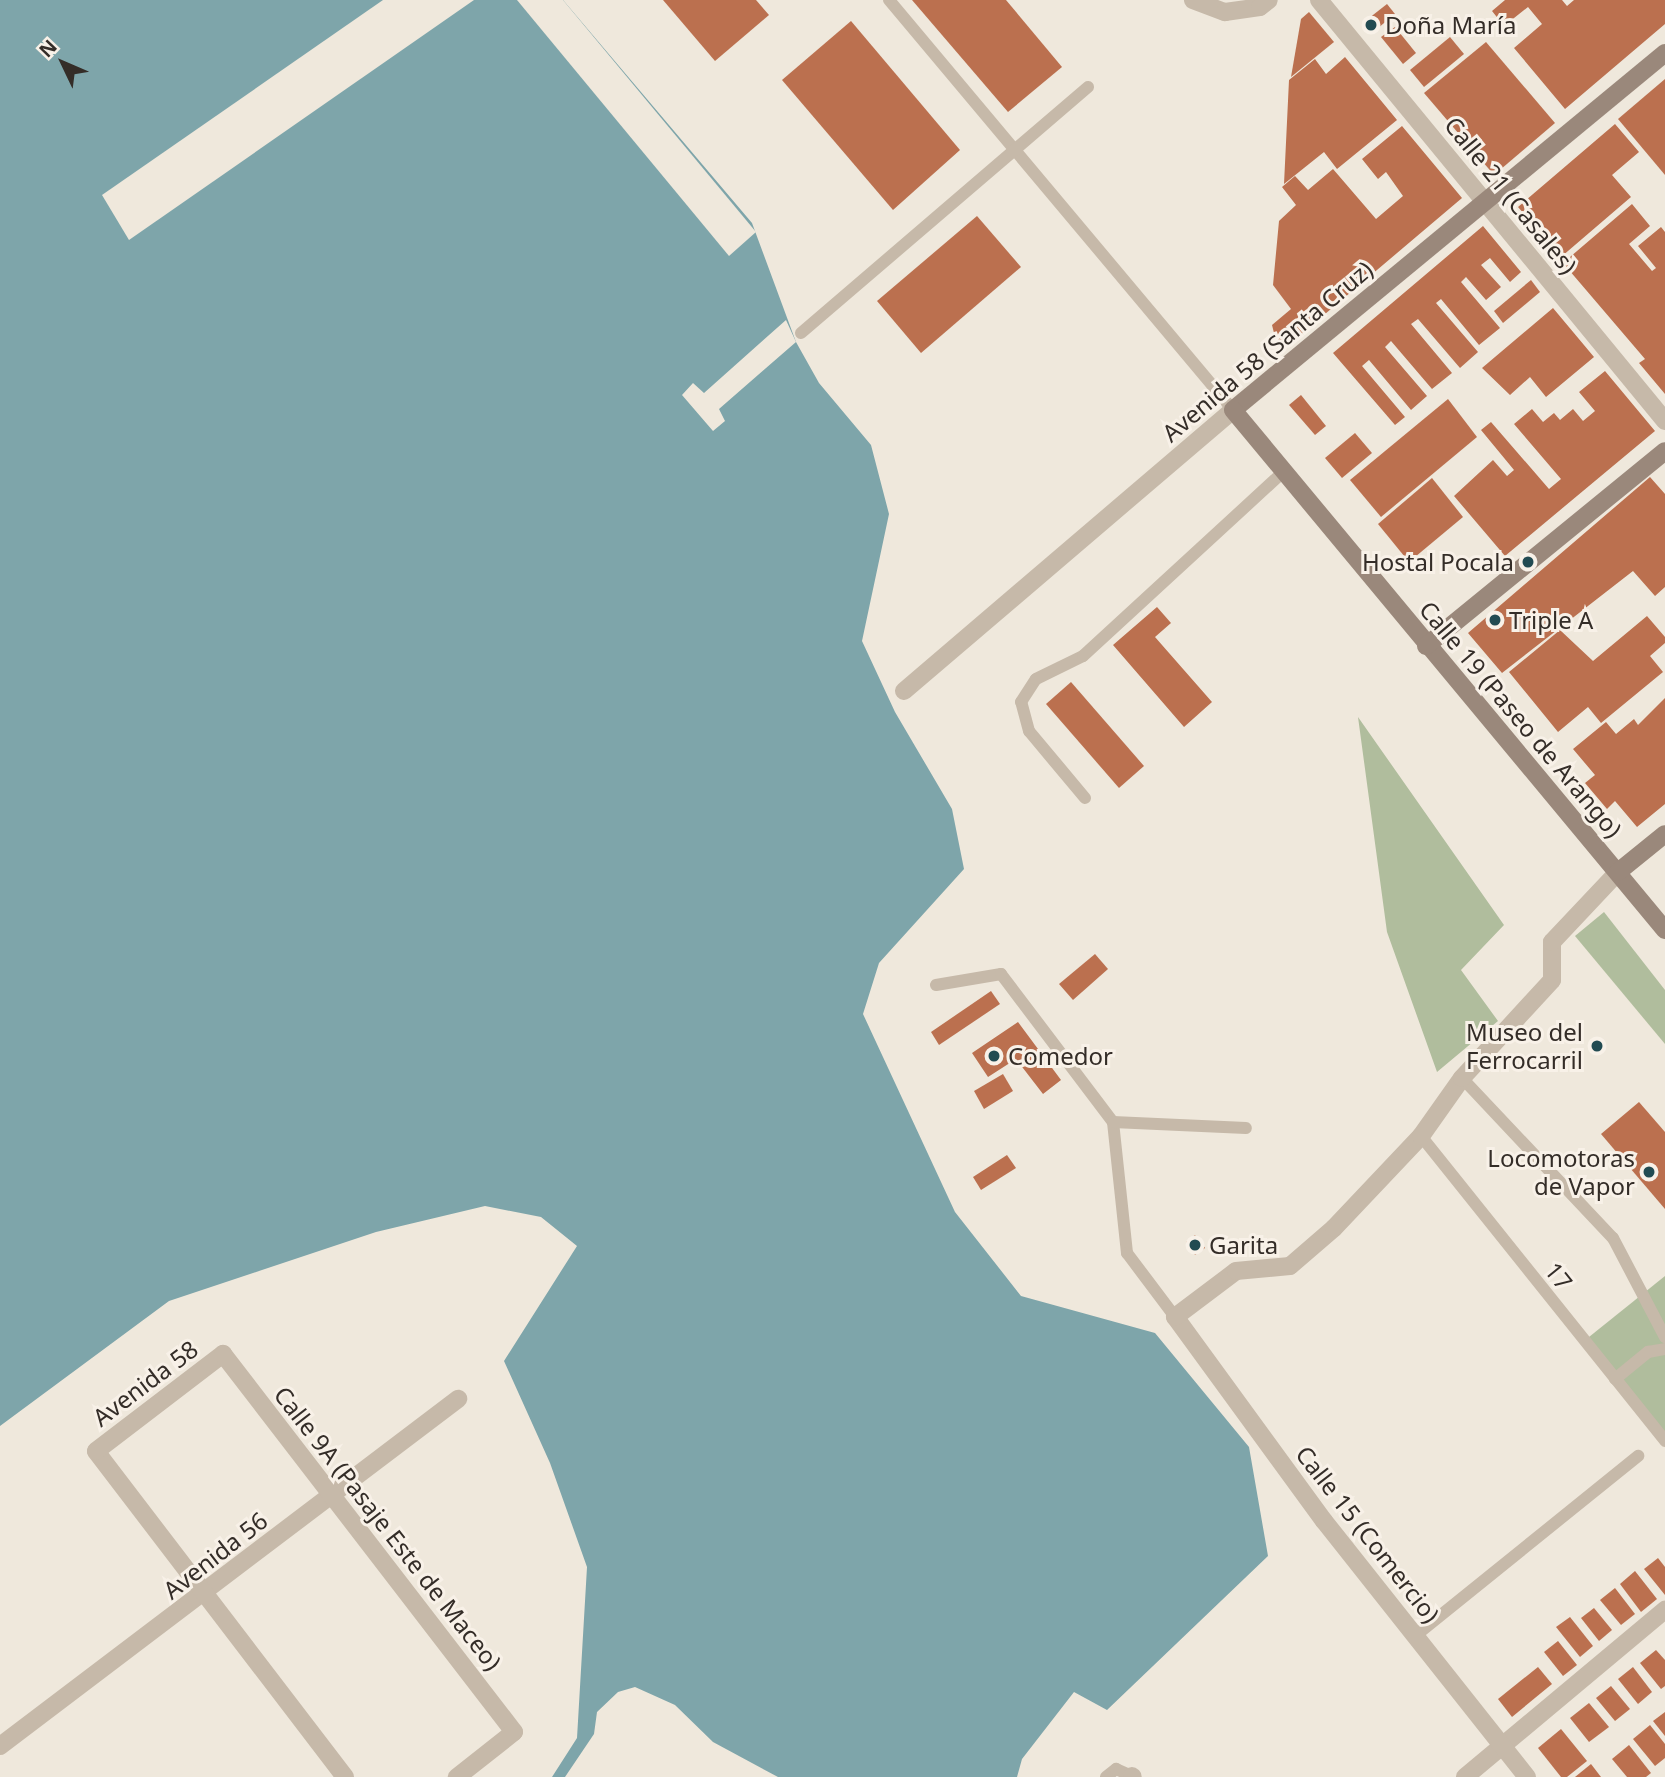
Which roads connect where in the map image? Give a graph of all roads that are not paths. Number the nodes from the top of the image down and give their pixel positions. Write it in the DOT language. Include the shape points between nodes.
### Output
graph roads {
  1 [pos="889,0"];
  2 [pos="1193,0"];
  3 [pos="1269,0"];
  4 [pos="1319,0"];
  5 [pos="1665,53"];
  6 [pos="1088,87"];
  7 [pos="1017,149"];
  8 [pos="1484,201"];
  9 [pos="801,333"];
  10 [pos="1233,410"];
  11 [pos="1665,421"];
  12 [pos="1665,451"];
  13 [pos="1283,472"];
  14 [pos="1426,646"];
  15 [pos="904,691"];
  16 [pos="1085,797"];
  17 [pos="1665,834"];
  18 [pos="1618,872"];
  19 [pos="1665,930"];
  20 [pos="936,985"];
  21 [pos="1462,1078"];
  22 [pos="1113,1122"];
  23 [pos="1246,1128"];
  24 [pos="1421,1136"];
  25 [pos="1175,1317"];
  26 [pos="1665,1337"];
  27 [pos="1665,1349"];
  28 [pos="223,1354"];
  29 [pos="1615,1379"];
  30 [pos="458,1399"];
  31 [pos="1665,1441"];
  32 [pos="1638,1456"];
  33 [pos="333,1495"];
  34 [pos="205,1594"];
  35 [pos="1665,1610"];
  36 [pos="1415,1636"];
  37 [pos="0,1746"];
  38 [pos="1502,1746"];
  39 [pos="1133,1776"];
  40 [pos="345,1777"];
  41 [pos="457,1777"];
  42 [pos="1107,1777"];
  43 [pos="1465,1777"];
  44 [pos="1527,1777"];
  1 -- 7 [label="lane"];
  2 -- 3 [label="street" via="1226,12 1260,7"];
  4 -- 8 [label="street, Calle 21 (Casales)"];
  5 -- 8 [label="main road, Avenida 58 (Santa Cruz)"];
  6 -- 7 [label="lane"];
  7 -- 9 [label="lane"];
  7 -- 10 [label="lane"];
  8 -- 10 [label="main road, Avenida 58 (Santa Cruz)"];
  8 -- 11 [label="street, Calle 21 (Casales)"];
  10 -- 13 [label="main road, Calle 19 (Paseo de Arango)"];
  10 -- 15 [label="street, Avenida 58 (Santa Cruz)"];
  12 -- 14 [label="main road"];
  13 -- 14 [label="main road, Calle 19 (Paseo de Arango)"];
  13 -- 16 [label="lane" via="1083,656 1036,679 1021,702 1029,731"];
  14 -- 18 [label="main road, Calle 19 (Paseo de Arango)"];
  17 -- 18 [label="main road"];
  18 -- 19 [label="main road, Calle 19 (Paseo de Arango)"];
  18 -- 21 [label="street" via="1552,942 1552,980"];
  20 -- 22 [label="lane" via="1001,974"];
  21 -- 24 [label="street"];
  21 -- 26 [label="lane" via="1614,1238"];
  22 -- 23 [label="lane"];
  22 -- 25 [label="lane" via="1127,1252"];
  24 -- 25 [label="street" via="1334,1228 1290,1266 1236,1271"];
  24 -- 29 [label="lane, 17"];
  25 -- 36 [label="street, Calle 15 (Comercio)" via="1324,1521"];
  27 -- 29 [label="lane" via="1648,1352"];
  28 -- 33 [label="street, Calle 9A (Pasaje Este de Maceo)"];
  28 -- 34 [label="street, Avenida 58" via="96,1451"];
  29 -- 31 [label="lane, 17"];
  30 -- 33 [label="street, Avenida 56"];
  32 -- 36 [label="lane"];
  33 -- 34 [label="street, Avenida 56"];
  33 -- 41 [label="street, Calle 9A (Pasaje Este de Maceo)" via="514,1732"];
  34 -- 37 [label="street, Avenida 56"];
  34 -- 40 [label="street"];
  35 -- 38 [label="street"];
  36 -- 38 [label="street, Calle 15 (Comercio)"];
  38 -- 43 [label="street"];
  38 -- 44 [label="street, Calle 15 (Comercio)"];
  39 -- 42 [label="lane" via="1116,1769"];
}
